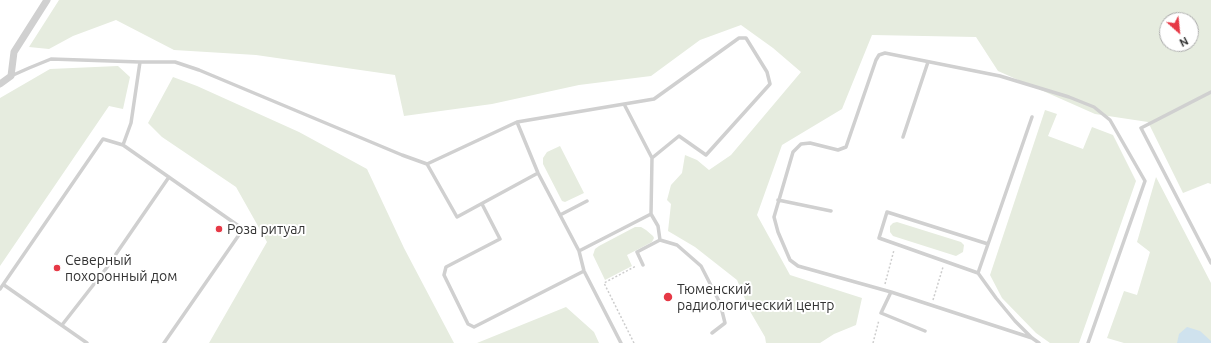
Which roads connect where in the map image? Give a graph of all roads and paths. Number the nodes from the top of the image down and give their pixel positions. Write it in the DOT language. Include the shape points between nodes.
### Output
graph roads {
  1 [pos="47,0"];
  2 [pos="140,62"];
  3 [pos="928,62"];
  4 [pos="11,76"];
  5 [pos="0,84"];
  6 [pos="1211,92"];
  7 [pos="624,104"];
  8 [pos="1032,117"];
  9 [pos="517,122"];
  10 [pos="903,137"];
  11 [pos="123,145"];
  12 [pos="652,158"];
  13 [pos="427,164"];
  14 [pos="538,173"];
  15 [pos="169,177"];
  16 [pos="778,200"];
  17 [pos="587,201"];
  18 [pos="482,204"];
  19 [pos="831,211"];
  20 [pos="560,214"];
  21 [pos="651,214"];
  22 [pos="660,240"];
  23 [pos="896,244"];
  24 [pos="988,244"];
  25 [pos="579,251"];
  26 [pos="116,254"];
  27 [pos="112,261"];
  28 [pos="945,262"];
  29 [pos="1211,263"];
  30 [pos="642,264"];
  31 [pos="584,271"];
  32 [pos="978,273"];
  33 [pos="887,276"];
  34 [pos="4,285"];
  35 [pos="0,290"];
  36 [pos="891,292"];
  37 [pos="931,305"];
  38 [pos="881,313"];
  39 [pos="62,325"];
  40 [pos="925,331"];
  41 [pos="712,333"];
  42 [pos="1032,338"];
  43 [pos="87,343"];
  44 [pos="164,343"];
  45 [pos="621,343"];
  46 [pos="634,343"];
  47 [pos="873,343"];
  48 [pos="1039,343"];
  49 [pos="1088,343"];
  1 -- 4 [label="street" via="14,52"];
  2 -- 4 [label="lane" via="51,59"];
  2 -- 11 [label="lane" via="131,123"];
  2 -- 13 [label="lane" via="175,62 198,70"];
  3 -- 10 [label="lane"];
  3 -- 16 [label="lane" via="885,53 879,55 846,146 838,150 810,143 801,144 793,152"];
  3 -- 49 [label="lane" via="1000,76 1094,107 1110,120 1129,151 1145,180"];
  4 -- 5 [label="street"];
  6 -- 29 [label="lane" via="1141,128"];
  7 -- 9 [label="lane"];
  7 -- 12 [label="lane"];
  7 -- 12 [label="lane" via="654,99 739,38 746,38 767,72 770,84 706,155 679,136"];
  8 -- 24 [label="lane"];
  9 -- 13 [label="lane"];
  9 -- 14 [label="lane"];
  11 -- 15 [label="lane"];
  11 -- 34 [label="lane" via="103,139"];
  12 -- 21 [label="lane"];
  13 -- 18 [label="lane" via="457,217"];
  14 -- 18 [label="lane"];
  14 -- 20 [label="lane"];
  15 -- 26 [label="lane"];
  15 -- 44 [label="lane" via="243,229"];
  16 -- 19 [label="lane"];
  16 -- 36 [label="lane" via="774,217 790,260 798,266"];
  17 -- 20 [label="lane"];
  18 -- 31 [label="lane" via="500,239 446,267 444,275 468,324 474,327"];
  20 -- 25 [label="lane"];
  21 -- 22 [label="lane" via="658,226"];
  21 -- 25 [label="lane"];
  22 -- 30 [label="lane" via="637,252"];
  22 -- 41 [label="lane" via="677,245 700,266 720,303 725,323"];
  23 -- 24 [label="lane" via="879,238 887,212"];
  23 -- 28 [label="lane"];
  23 -- 33 [label="path"];
  24 -- 32 [label="lane"];
  25 -- 31 [label="lane"];
  27 -- 39 [label="lane"];
  28 -- 32 [label="lane"];
  28 -- 37 [label="path"];
  30 -- 46 [label="path" via="604,283"];
  31 -- 45 [label="lane"];
  32 -- 42 [label="lane" via="996,298"];
  34 -- 35 [label="lane"];
  34 -- 39 [label="lane"];
  36 -- 37 [label="lane"];
  36 -- 38 [label="lane"];
  37 -- 42 [label="lane"];
  38 -- 40 [label="lane"];
  38 -- 47 [label="path"];
  39 -- 43 [label="lane"];
  42 -- 48 [label="lane"];
}
